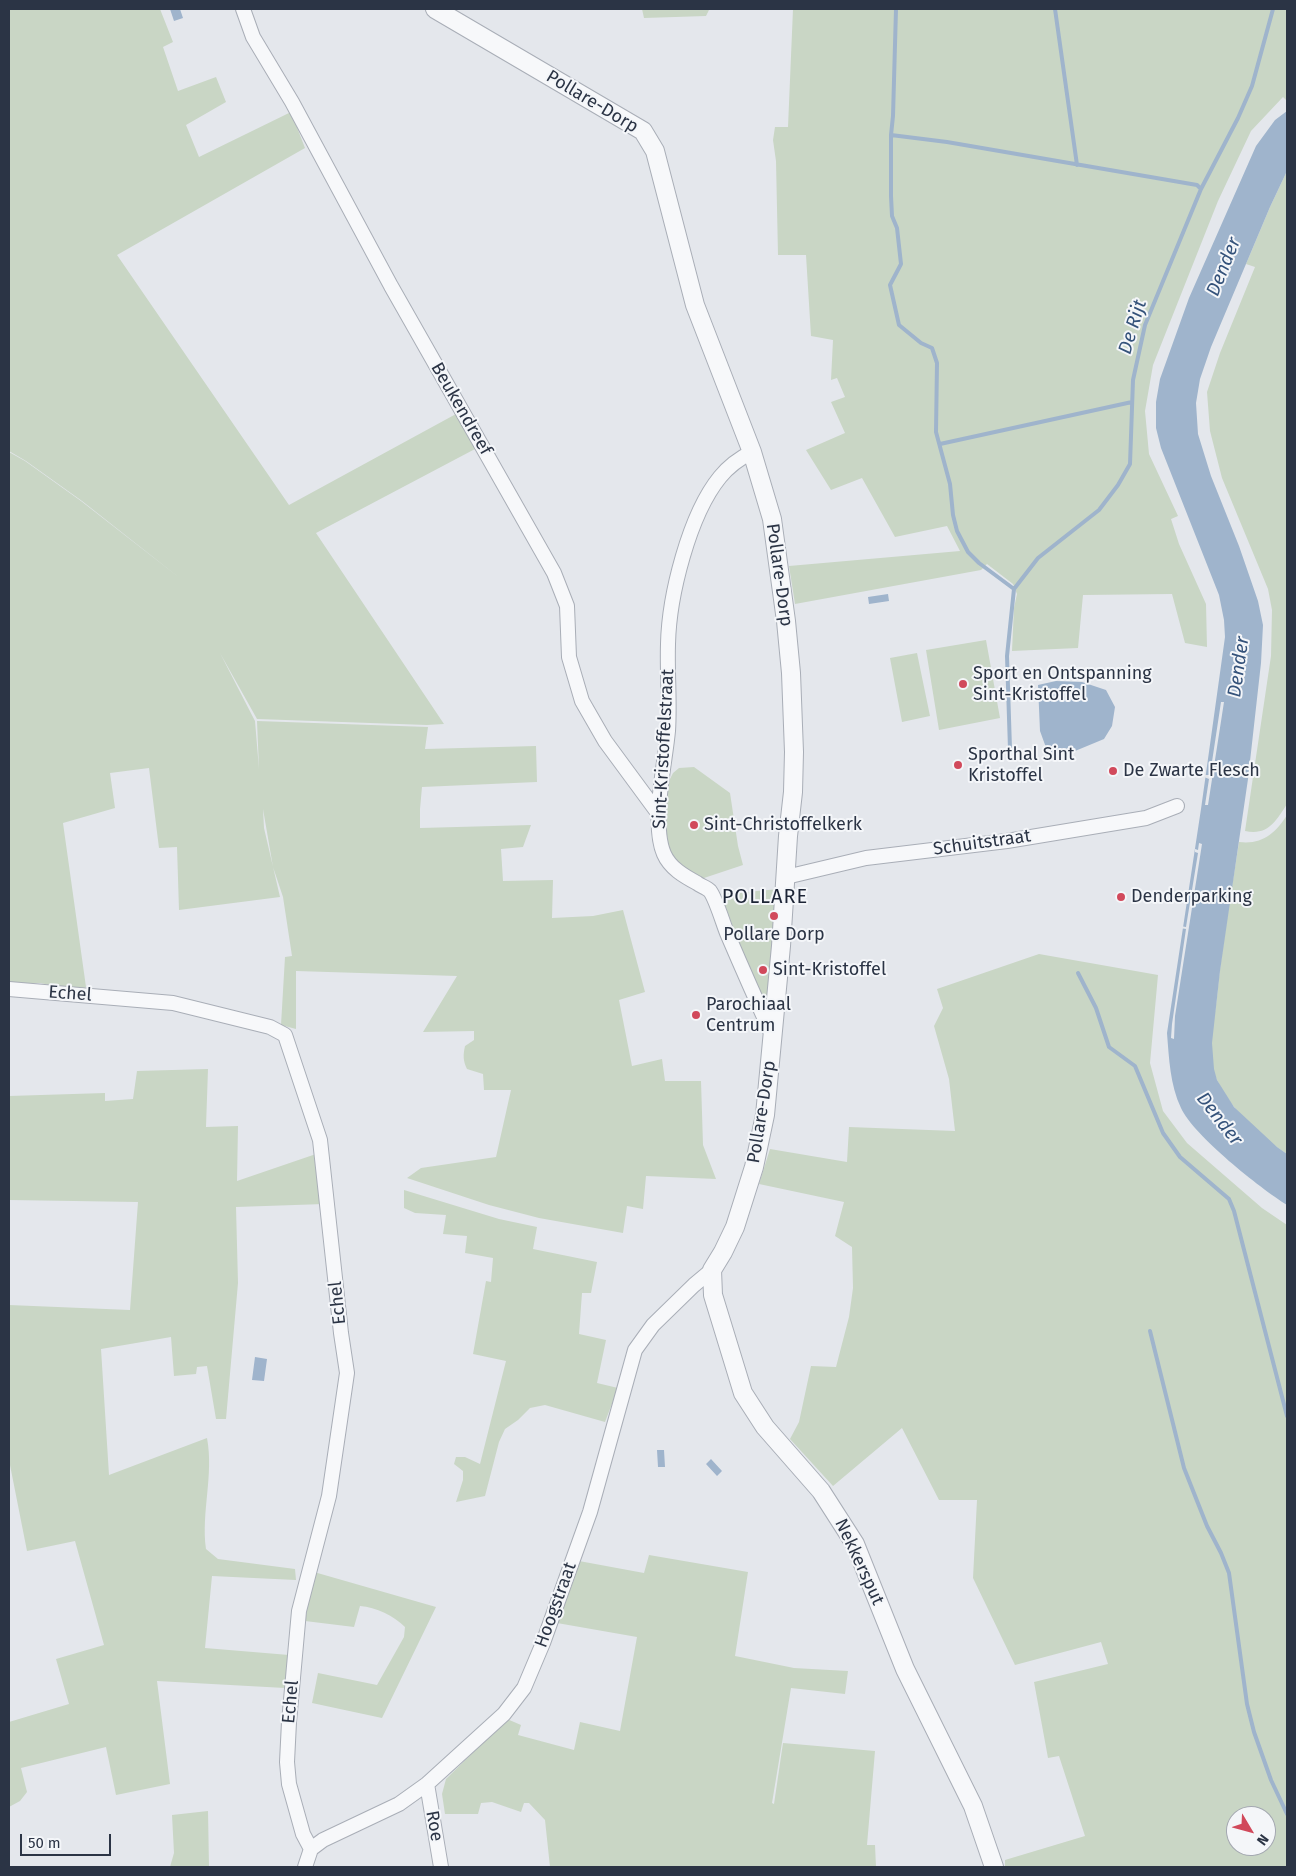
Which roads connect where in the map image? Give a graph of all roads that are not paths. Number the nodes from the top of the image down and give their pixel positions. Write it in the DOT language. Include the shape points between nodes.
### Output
graph roads {
  1 [pos="243,9"];
  2 [pos="434,9"];
  3 [pos="752,452"];
  4 [pos="1177,806"];
  5 [pos="658,814"];
  6 [pos="786,877"];
  7 [pos="9,989"];
  8 [pos="772,1037"];
  9 [pos="712,1270"];
  10 [pos="427,1784"];
  11 [pos="311,1849"];
  12 [pos="305,1867"];
  13 [pos="441,1867"];
  14 [pos="994,1867"];
  1 -- 5 [label="street, Beukendreef" via="253,38 292,102 391,286 554,573 567,606 570,657 582,701 605,741"];
  2 -- 3 [label="street, Pollare-Dorp" via="643,131 655,151 695,305"];
  3 -- 5 [label="street, Sint-Kristoffelstraat" via="731,466 709,493 697,517 675,581 668,644 670,708"];
  3 -- 6 [label="street, Pollare-Dorp" via="772,519 790,657 794,792"];
  4 -- 6 [label="street, Schuitstraat" via="1146,818 1006,841 866,858"];
  5 -- 8 [label="street, Sint-Kristoffelstraat" via="660,838 668,862 710,891"];
  6 -- 8 [label="street, Pollare-Dorp"];
  7 -- 11 [label="street, Echel" via="173,1003 270,1027 285,1034 320,1140 347,1373 329,1496 299,1611 289,1722 289,1784 303,1834"];
  8 -- 9 [label="street, Pollare-Dorp" via="765,1115 754,1167 736,1227"];
  9 -- 10 [label="street, Hoogstraat" via="653,1325 635,1350 590,1512 524,1688 504,1714"];
  9 -- 14 [label="street, Nekkersput" via="713,1295 743,1393 765,1427 822,1491 851,1536 905,1669 973,1806"];
  10 -- 11 [label="street, Hoogstraat" via="399,1804"];
  10 -- 13 [label="street, Roe"];
  11 -- 12 [label="street"];
}
